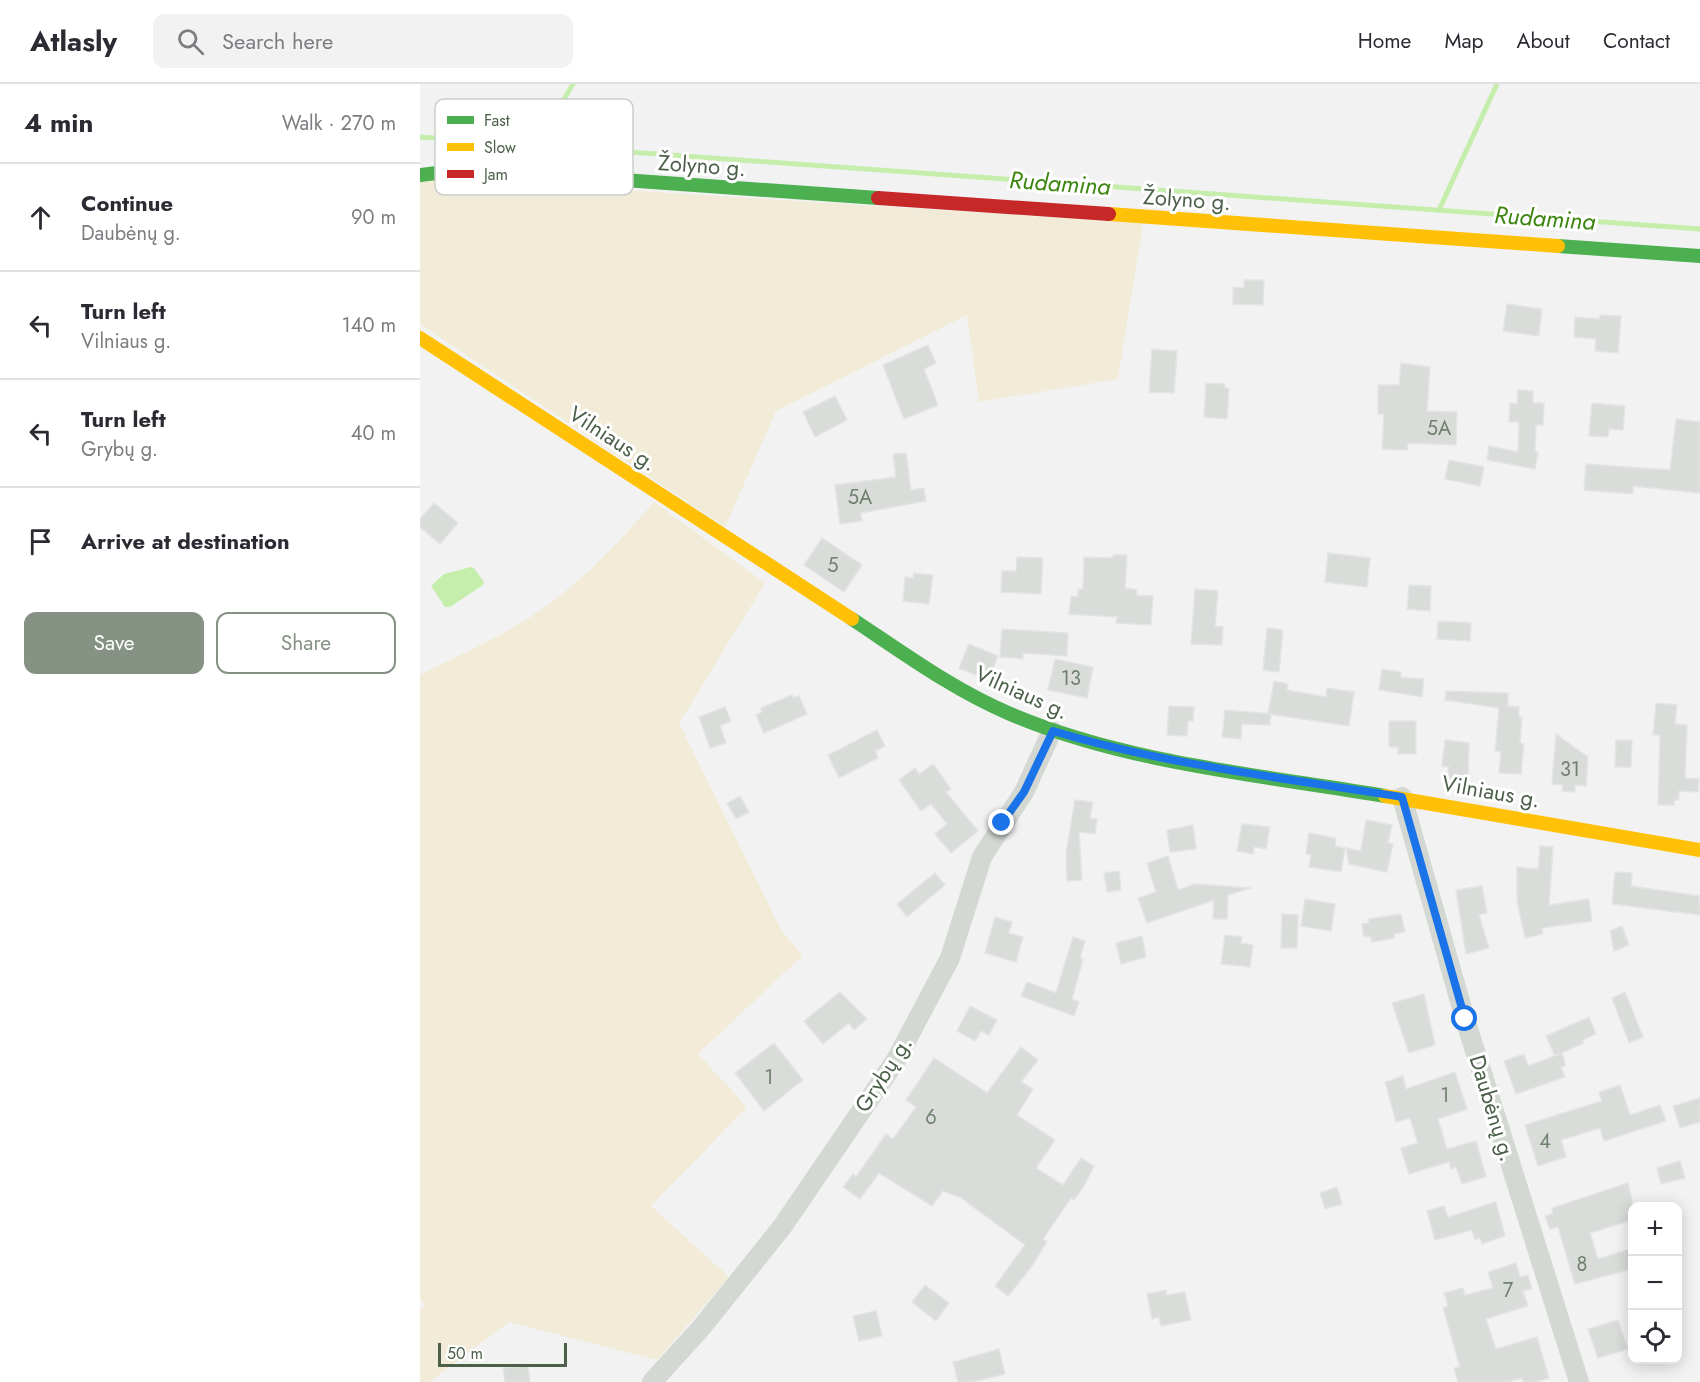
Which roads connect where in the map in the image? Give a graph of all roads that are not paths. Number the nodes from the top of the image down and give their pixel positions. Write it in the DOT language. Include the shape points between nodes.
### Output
graph roads {
  1 [pos="435,173"];
  2 [pos="420,175"];
  3 [pos="633,181"];
  4 [pos="1700,256"];
  5 [pos="420,338"];
  6 [pos="1053,731"];
  7 [pos="1402,797"];
  8 [pos="1700,850"];
  9 [pos="652,1382"];
  10 [pos="1579,1382"];
  1 -- 2 [label="main road, Žolyno g."];
  3 -- 4 [label="main road, Žolyno g."];
  5 -- 6 [label="main road, Vilniaus g." via="930,670 986,703"];
  6 -- 7 [label="main road, Vilniaus g." via="1165,759"];
  6 -- 9 [label="street, Grybų g." via="1024,792 982,857 950,958 896,1060 782,1227"];
  7 -- 8 [label="main road, Vilniaus g."];
  7 -- 10 [label="street, Daubėnų g." via="1465,1019"];
}
